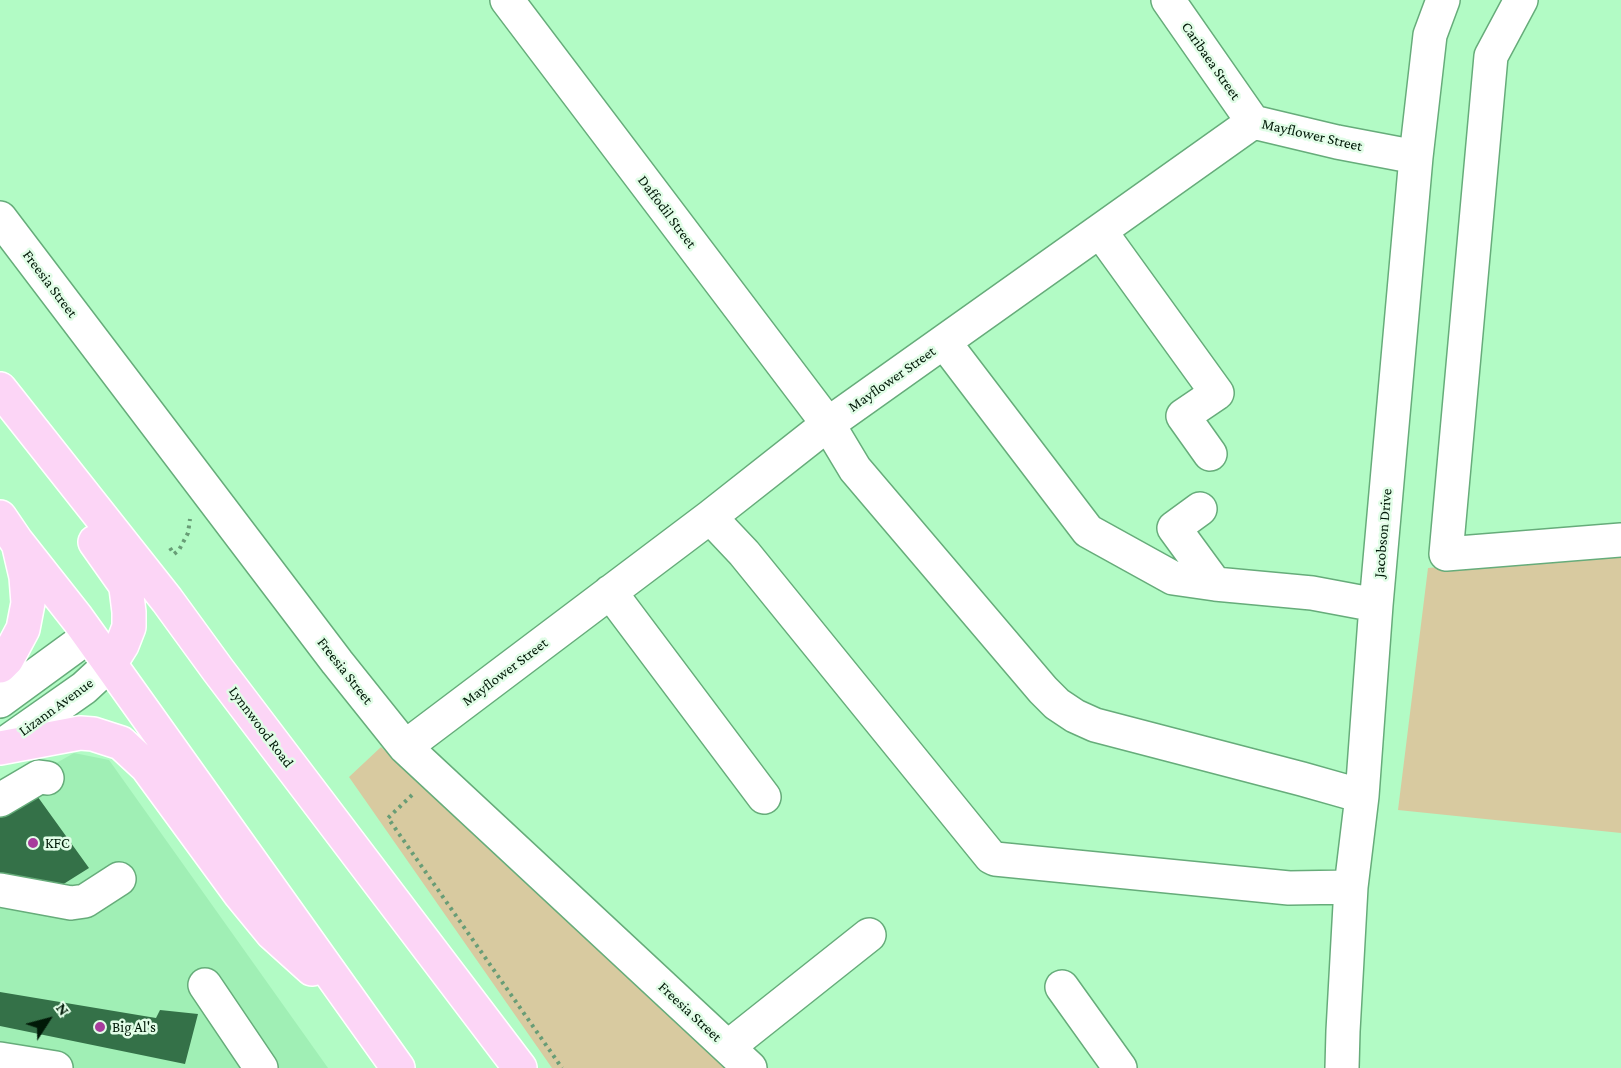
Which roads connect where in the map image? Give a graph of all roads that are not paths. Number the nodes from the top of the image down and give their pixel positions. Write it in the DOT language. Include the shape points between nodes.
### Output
graph roads {
  1 [pos="507,0"];
  2 [pos="1168,0"];
  3 [pos="1443,0"];
  4 [pos="1521,0"];
  5 [pos="1253,122"];
  6 [pos="1416,157"];
  7 [pos="0,218"];
  8 [pos="1100,231"];
  9 [pos="944,342"];
  10 [pos="0,389"];
  11 [pos="0,421"];
  12 [pos="828,424"];
  13 [pos="1210,454"];
  14 [pos="1200,509"];
  15 [pos="710,517"];
  16 [pos="9,529"];
  17 [pos="1621,540"];
  18 [pos="1215,584"];
  19 [pos="610,592"];
  20 [pos="1376,605"];
  21 [pos="129,612"];
  22 [pos="89,636"];
  23 [pos="110,664"];
  24 [pos="0,666"];
  25 [pos="218,670"];
  26 [pos="0,701"];
  27 [pos="405,747"];
  28 [pos="0,748"];
  29 [pos="47,778"];
  30 [pos="1362,796"];
  31 [pos="764,797"];
  32 [pos="0,800"];
  33 [pos="119,879"];
  34 [pos="1352,887"];
  35 [pos="0,890"];
  36 [pos="869,935"];
  37 [pos="205,985"];
  38 [pos="1062,987"];
  39 [pos="360,1013"];
  40 [pos="739,1058"];
  41 [pos="0,1059"];
  42 [pos="56,1068"];
  43 [pos="62,1068"];
  44 [pos="261,1068"];
  45 [pos="398,1068"];
  46 [pos="520,1068"];
  47 [pos="1120,1068"];
  48 [pos="1342,1068"];
  1 -- 12 [label="street, Daffodil Street"];
  2 -- 5 [label="street, Caribaea Street"];
  3 -- 6 [label="street, Jacobson Drive" via="1430,35"];
  4 -- 17 [label="street" via="1491,56 1446,554"];
  5 -- 6 [label="street, Mayflower Street"];
  5 -- 8 [label="street, Mayflower Street"];
  6 -- 20 [label="street, Jacobson Drive"];
  7 -- 27 [label="street, Freesia Street"];
  8 -- 9 [label="street, Mayflower Street"];
  8 -- 13 [label="street" via="1217,393 1183,416"];
  9 -- 12 [label="street, Mayflower Street"];
  9 -- 18 [label="street" via="1088,531 1173,578"];
  10 -- 25 [label="main road, Lynnwood Road"];
  11 -- 21 [label="main road" via="124,583"];
  12 -- 15 [label="street, Mayflower Street"];
  12 -- 30 [label="street, Daffodil Street" via="855,469 1057,704 1095,726"];
  14 -- 18 [label="street" via="1174,528"];
  15 -- 19 [label="street, Mayflower Street"];
  15 -- 34 [label="street" via="744,553 991,857 1289,888"];
  16 -- 22 [label="main road"];
  16 -- 24 [label="main road" via="26,577 28,603 23,629"];
  18 -- 20 [label="street" via="1312,593"];
  19 -- 27 [label="street, Mayflower Street"];
  19 -- 31 [label="street"];
  20 -- 30 [label="street, Jacobson Drive"];
  21 -- 22 [label="main road"];
  21 -- 23 [label="main road" via="129,627"];
  21 -- 25 [label="main road" via="152,610 170,616"];
  22 -- 23 [label="main road"];
  22 -- 26 [label="street"];
  23 -- 28 [label="street, Lizann Avenue" via="84,688"];
  23 -- 39 [label="main road"];
  25 -- 46 [label="main road, Lynnwood Road"];
  27 -- 40 [label="street, Freesia Street"];
  28 -- 39 [label="main road" via="80,734 121,743 147,766 272,933"];
  29 -- 32 [label="street" via="39,777"];
  30 -- 34 [label="street, Jacobson Drive"];
  33 -- 35 [label="street" via="85,901 71,903"];
  34 -- 48 [label="street, Jacobson Drive"];
  36 -- 40 [label="street"];
  37 -- 44 [label="street"];
  38 -- 47 [label="street"];
  39 -- 45 [label="main road"];
  41 -- 42 [label="street"];
  42 -- 43 [label="street"];
}
